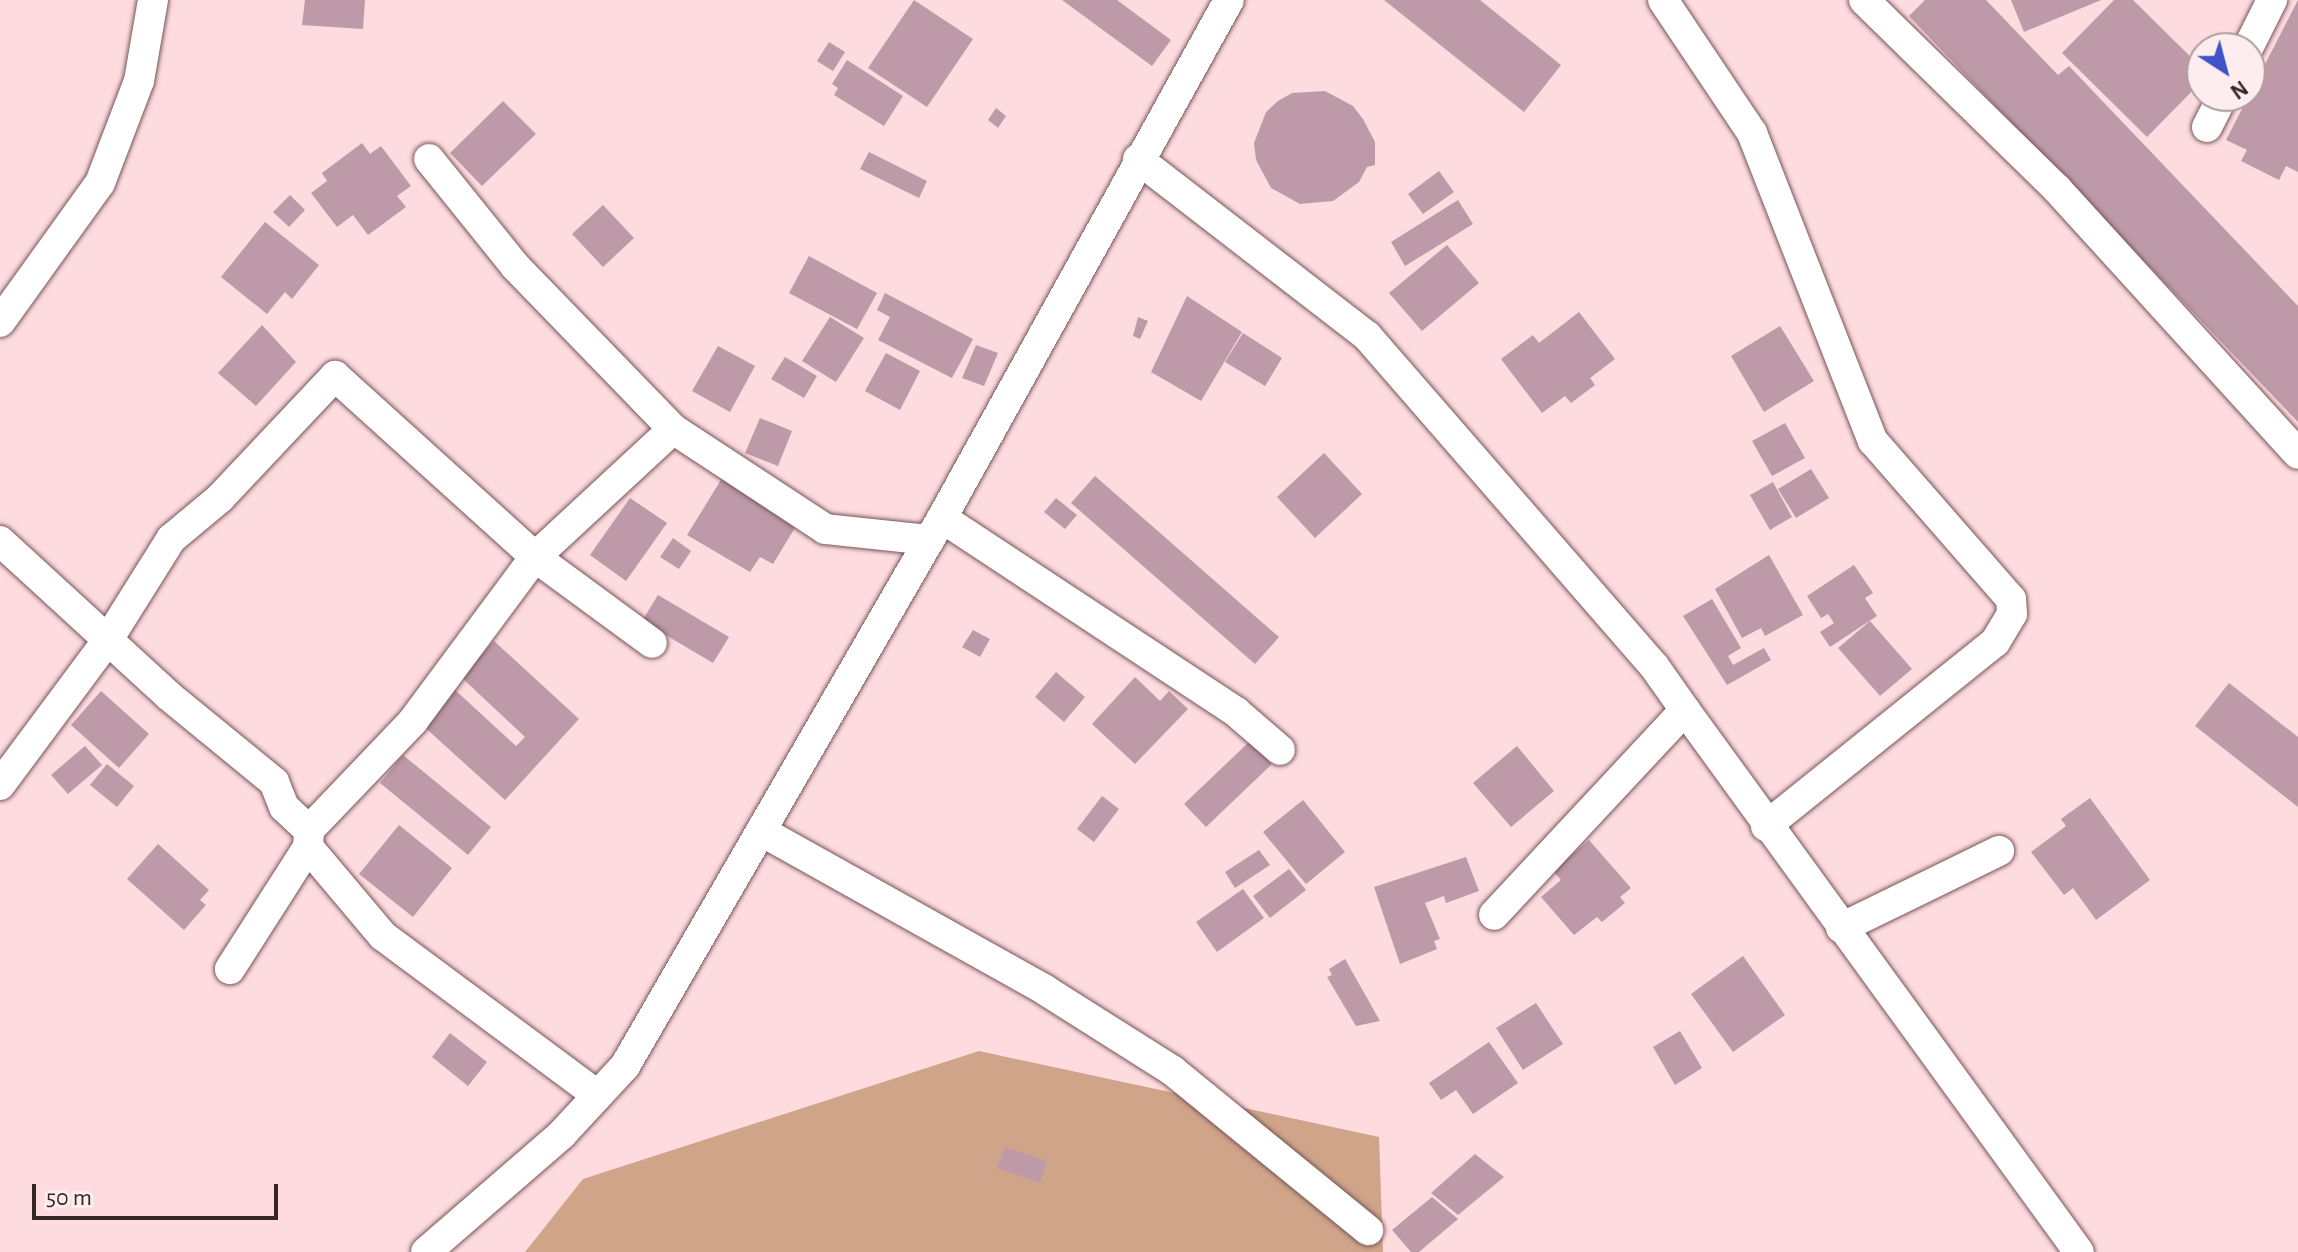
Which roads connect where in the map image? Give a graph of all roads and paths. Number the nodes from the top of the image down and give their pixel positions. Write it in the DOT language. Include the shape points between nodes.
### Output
graph roads {
  1 [pos="153,0"];
  2 [pos="1229,0"];
  3 [pos="1663,0"];
  4 [pos="1864,0"];
  5 [pos="2272,0"];
  6 [pos="2256,32"];
  7 [pos="2215,112"];
  8 [pos="2207,127"];
  9 [pos="429,159"];
  10 [pos="1138,159"];
  11 [pos="0,322"];
  12 [pos="673,429"];
  13 [pos="2298,454"];
  14 [pos="935,529"];
  15 [pos="0,541"];
  16 [pos="535,557"];
  17 [pos="109,638"];
  18 [pos="652,643"];
  19 [pos="1685,710"];
  20 [pos="1280,750"];
  21 [pos="0,785"];
  22 [pos="1766,826"];
  23 [pos="761,831"];
  24 [pos="308,838"];
  25 [pos="1999,851"];
  26 [pos="1494,915"];
  27 [pos="1841,928"];
  28 [pos="230,969"];
  29 [pos="597,1095"];
  30 [pos="1368,1230"];
  31 [pos="426,1252"];
  32 [pos="2079,1252"];
  1 -- 11 [label="street" via="139,81 100,183"];
  2 -- 10 [label="street"];
  3 -- 22 [label="street" via="1752,133 1873,441 2011,599 2012,614 1995,642"];
  4 -- 13 [label="street" via="2057,189"];
  5 -- 6 [label="street"];
  7 -- 8 [label="street"];
  9 -- 12 [label="street" via="515,266"];
  10 -- 14 [label="street"];
  10 -- 19 [label="street" via="1367,336 1654,666"];
  12 -- 14 [label="street" via="825,529"];
  12 -- 16 [label="street"];
  14 -- 20 [label="street" via="1236,712"];
  14 -- 23 [label="street"];
  15 -- 17 [label="street"];
  16 -- 17 [label="street" via="335,376 220,498 171,539"];
  16 -- 18 [label="street"];
  16 -- 24 [label="street" via="413,721"];
  17 -- 21 [label="street"];
  17 -- 24 [label="street" via="169,696 274,782 284,807"];
  19 -- 22 [label="street"];
  19 -- 26 [label="street"];
  22 -- 27 [label="street"];
  23 -- 29 [label="street" via="663,1006 625,1066"];
  23 -- 30 [label="street" via="1045,990 1173,1071"];
  24 -- 28 [label="street"];
  24 -- 29 [label="street" via="383,936"];
  25 -- 27 [label="street"];
  27 -- 32 [label="street" via="1924,1034"];
  29 -- 31 [label="street" via="562,1134"];
}
